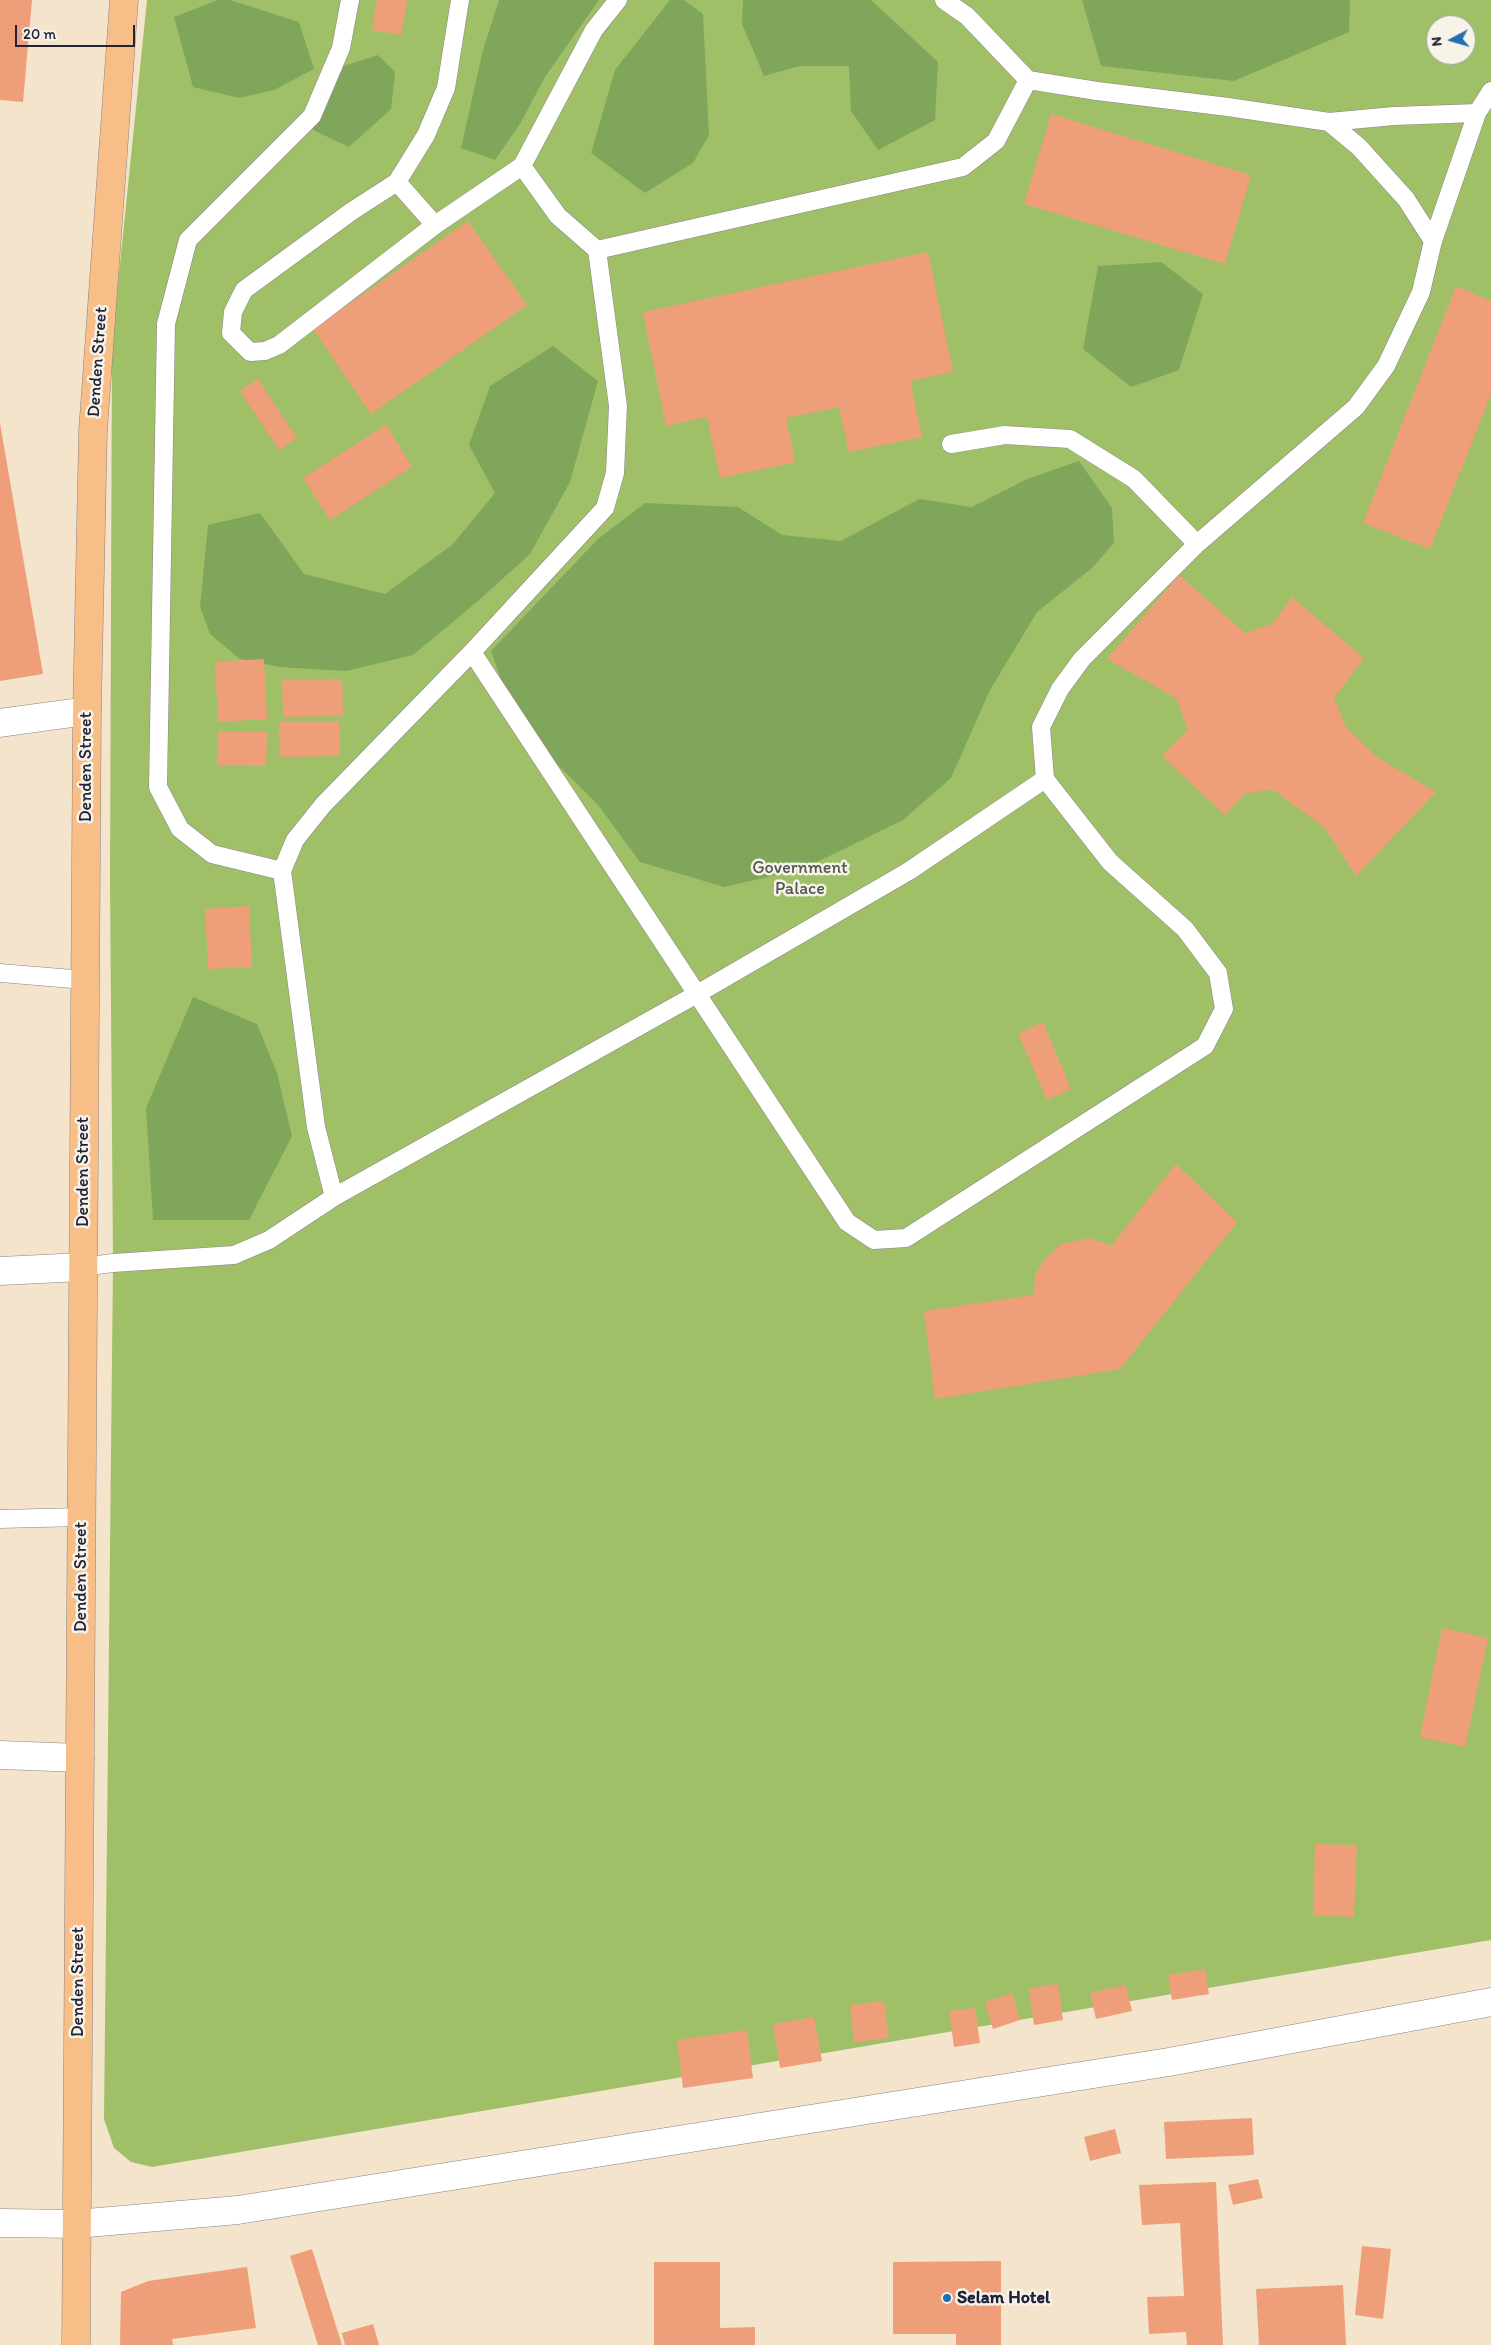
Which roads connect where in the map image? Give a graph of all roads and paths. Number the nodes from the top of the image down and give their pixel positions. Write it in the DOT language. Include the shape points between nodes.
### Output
graph roads {
  1 [pos="124,0"];
  2 [pos="350,0"];
  3 [pos="460,0"];
  4 [pos="618,0"];
  5 [pos="944,0"];
  6 [pos="1028,80"];
  7 [pos="1491,90"];
  8 [pos="1477,113"];
  9 [pos="1329,122"];
  10 [pos="522,166"];
  11 [pos="397,182"];
  12 [pos="435,226"];
  13 [pos="1433,242"];
  14 [pos="597,250"];
  15 [pos="951,444"];
  16 [pos="1198,544"];
  17 [pos="472,652"];
  18 [pos="86,711"];
  19 [pos="0,723"];
  20 [pos="1045,779"];
  21 [pos="282,871"];
  22 [pos="0,973"];
  23 [pos="85,980"];
  24 [pos="697,994"];
  25 [pos="334,1197"];
  26 [pos="82,1267"];
  27 [pos="0,1271"];
  28 [pos="81,1517"];
  29 [pos="0,1519"];
  30 [pos="0,1755"];
  31 [pos="80,1758"];
  32 [pos="1491,2002"];
  33 [pos="0,2223"];
  34 [pos="76,2224"];
  35 [pos="76,2345"];
  1 -- 18 [label="main road, Denden Street" via="93,431"];
  2 -- 21 [label="lane" via="341,48 312,116 188,240 166,324 158,787 180,828 212,854"];
  3 -- 11 [label="lane" via="446,88 426,135"];
  4 -- 10 [label="lane" via="594,30"];
  5 -- 6 [label="lane" via="967,16"];
  6 -- 9 [label="lane"];
  6 -- 14 [label="lane" via="996,141 963,167"];
  7 -- 8 [label="lane"];
  8 -- 9 [label="lane"];
  8 -- 13 [label="lane"];
  9 -- 13 [label="lane" via="1359,147 1406,199"];
  10 -- 12 [label="lane"];
  10 -- 14 [label="lane" via="558,216"];
  11 -- 12 [label="lane"];
  11 -- 12 [label="lane" via="244,290 233,312 231,333 250,352 265,351 279,345"];
  13 -- 16 [label="lane" via="1421,292 1386,366 1356,407"];
  14 -- 17 [label="lane" via="618,406 615,473 605,508"];
  15 -- 16 [label="lane" via="1005,435 1070,439 1134,479"];
  16 -- 20 [label="lane" via="1082,659 1060,690 1041,727"];
  17 -- 21 [label="lane" via="323,805 295,840"];
  17 -- 24 [label="lane"];
  18 -- 19 [label="street"];
  18 -- 23 [label="main road, Denden Street"];
  20 -- 24 [label="lane" via="909,871"];
  20 -- 24 [label="lane" via="1110,862 1185,929 1218,973 1224,1009 1205,1046 906,1238 874,1240 847,1222"];
  21 -- 25 [label="lane" via="316,1127"];
  22 -- 23 [label="lane"];
  23 -- 26 [label="main road, Denden Street"];
  24 -- 25 [label="lane"];
  25 -- 26 [label="lane" via="269,1240 234,1255 113,1262"];
  26 -- 27 [label="street"];
  26 -- 28 [label="main road, Denden Street"];
  28 -- 29 [label="lane"];
  28 -- 31 [label="main road, Denden Street"];
  30 -- 31 [label="street"];
  31 -- 34 [label="main road, Denden Street"];
  32 -- 34 [label="street" via="1169,2062 248,2208"];
  33 -- 34 [label="street"];
  34 -- 35 [label="main road, Denden Street"];
}
